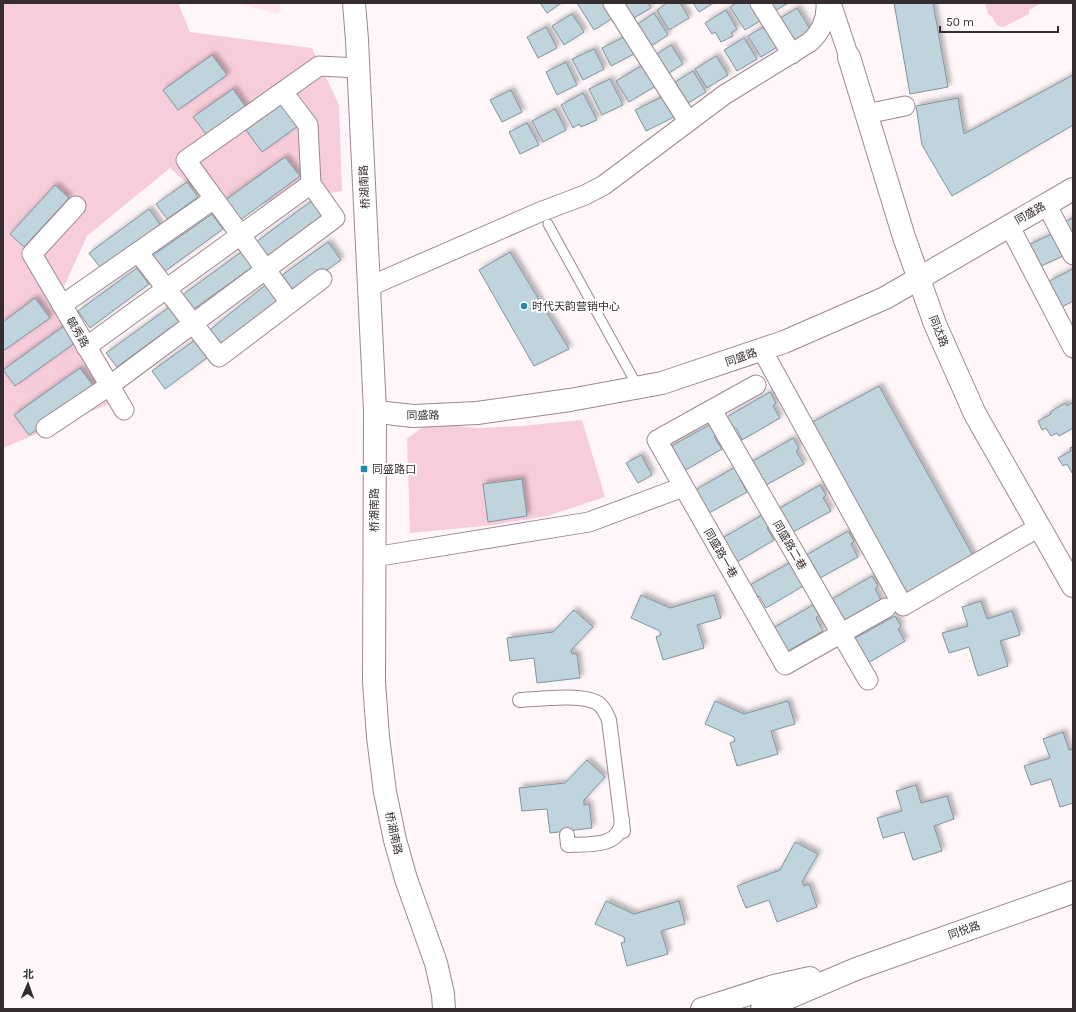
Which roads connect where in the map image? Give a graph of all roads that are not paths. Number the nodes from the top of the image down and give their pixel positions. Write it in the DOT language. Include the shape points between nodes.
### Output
graph roads {
  1 [pos="354,3"];
  2 [pos="613,3"];
  3 [pos="760,3"];
  4 [pos="826,3"];
  5 [pos="831,3"];
  6 [pos="792,54"];
  7 [pos="849,57"];
  8 [pos="358,68"];
  9 [pos="283,92"];
  10 [pos="905,106"];
  11 [pos="866,114"];
  12 [pos="688,121"];
  13 [pos="311,184"];
  14 [pos="1073,189"];
  15 [pos="214,199"];
  16 [pos="1046,204"];
  17 [pos="76,206"];
  18 [pos="548,224"];
  19 [pos="1009,225"];
  20 [pos="240,235"];
  21 [pos="138,252"];
  22 [pos="1073,255"];
  23 [pos="266,270"];
  24 [pos="919,278"];
  25 [pos="322,279"];
  26 [pos="368,287"];
  27 [pos="166,289"];
  28 [pos="290,303"];
  29 [pos="62,305"];
  30 [pos="193,324"];
  31 [pos="86,347"];
  32 [pos="1073,348"];
  33 [pos="766,357"];
  34 [pos="756,385"];
  35 [pos="109,386"];
  36 [pos="638,388"];
  37 [pos="124,410"];
  38 [pos="712,410"];
  39 [pos="374,411"];
  40 [pos="46,428"];
  41 [pos="683,487"];
  42 [pos="1039,527"];
  43 [pos="374,557"];
  44 [pos="1073,586"];
  45 [pos="886,608"];
  46 [pos="841,634"];
  47 [pos="868,680"];
  48 [pos="520,700"];
  49 [pos="567,836"];
  50 [pos="1073,892"];
  51 [pos="856,969"];
  52 [pos="444,1009"];
  53 [pos="702,1009"];
  54 [pos="762,1009"];
  1 -- 8 [label="street, 桥湖南路"];
  2 -- 12 [label="street"];
  3 -- 6 [label="street"];
  4 -- 6 [label="street" via="826,17 818,35"];
  5 -- 7 [label="street"];
  6 -- 12 [label="street" via="724,95"];
  7 -- 11 [label="street, 同达路"];
  8 -- 9 [label="street" via="319,66"];
  8 -- 26 [label="street, 桥湖南路"];
  9 -- 13 [label="street" via="308,125"];
  9 -- 15 [label="street" via="186,160"];
  10 -- 11 [label="street"];
  11 -- 24 [label="street, 同达路"];
  12 -- 26 [label="street" via="604,185 585,195"];
  13 -- 20 [label="street"];
  13 -- 23 [label="street" via="335,218"];
  14 -- 16 [label="street, 同盛路"];
  15 -- 20 [label="street"];
  15 -- 21 [label="street"];
  16 -- 19 [label="street, 同盛路"];
  16 -- 22 [label="street"];
  17 -- 29 [label="street, 毓秀路" via="32,254"];
  18 -- 36 [label="lane"];
  19 -- 24 [label="street, 同盛路"];
  19 -- 32 [label="street"];
  20 -- 23 [label="street"];
  20 -- 27 [label="street"];
  21 -- 27 [label="street"];
  21 -- 29 [label="street"];
  23 -- 28 [label="street"];
  23 -- 30 [label="street"];
  24 -- 36 [label="street, 同盛路" via="885,298 784,342 662,383"];
  24 -- 42 [label="street, 同达路" via="935,324 974,414"];
  25 -- 28 [label="street"];
  26 -- 39 [label="street, 桥湖南路"];
  27 -- 30 [label="street"];
  27 -- 31 [label="street"];
  28 -- 30 [label="street" via="219,357"];
  29 -- 31 [label="street, 毓秀路"];
  30 -- 35 [label="street"];
  31 -- 35 [label="street, 毓秀路"];
  33 -- 42 [label="street" via="904,606"];
  34 -- 38 [label="street"];
  35 -- 37 [label="street, 毓秀路"];
  35 -- 40 [label="street"];
  36 -- 39 [label="street, 同盛路" via="477,413 414,416"];
  38 -- 41 [label="street, 同盛路一巷" via="657,440"];
  38 -- 46 [label="street, 同盛路二巷"];
  39 -- 43 [label="street, 桥湖南路"];
  41 -- 43 [label="street" via="589,522"];
  41 -- 46 [label="street, 同盛路一巷" via="785,665"];
  42 -- 44 [label="street, 同达路"];
  43 -- 52 [label="street, 桥湖南路" via="374,682 385,792 406,879 436,963"];
  45 -- 46 [label="street"];
  46 -- 47 [label="street, 同盛路二巷"];
  48 -- 49 [label="street" via="585,698 600,705 609,720 623,825 620,832 606,842 568,845"];
  50 -- 51 [label="street, 同悦路"];
  51 -- 53 [label="street, 同悦路" via="774,986"];
  51 -- 54 [label="street, 同悦路"];
}
